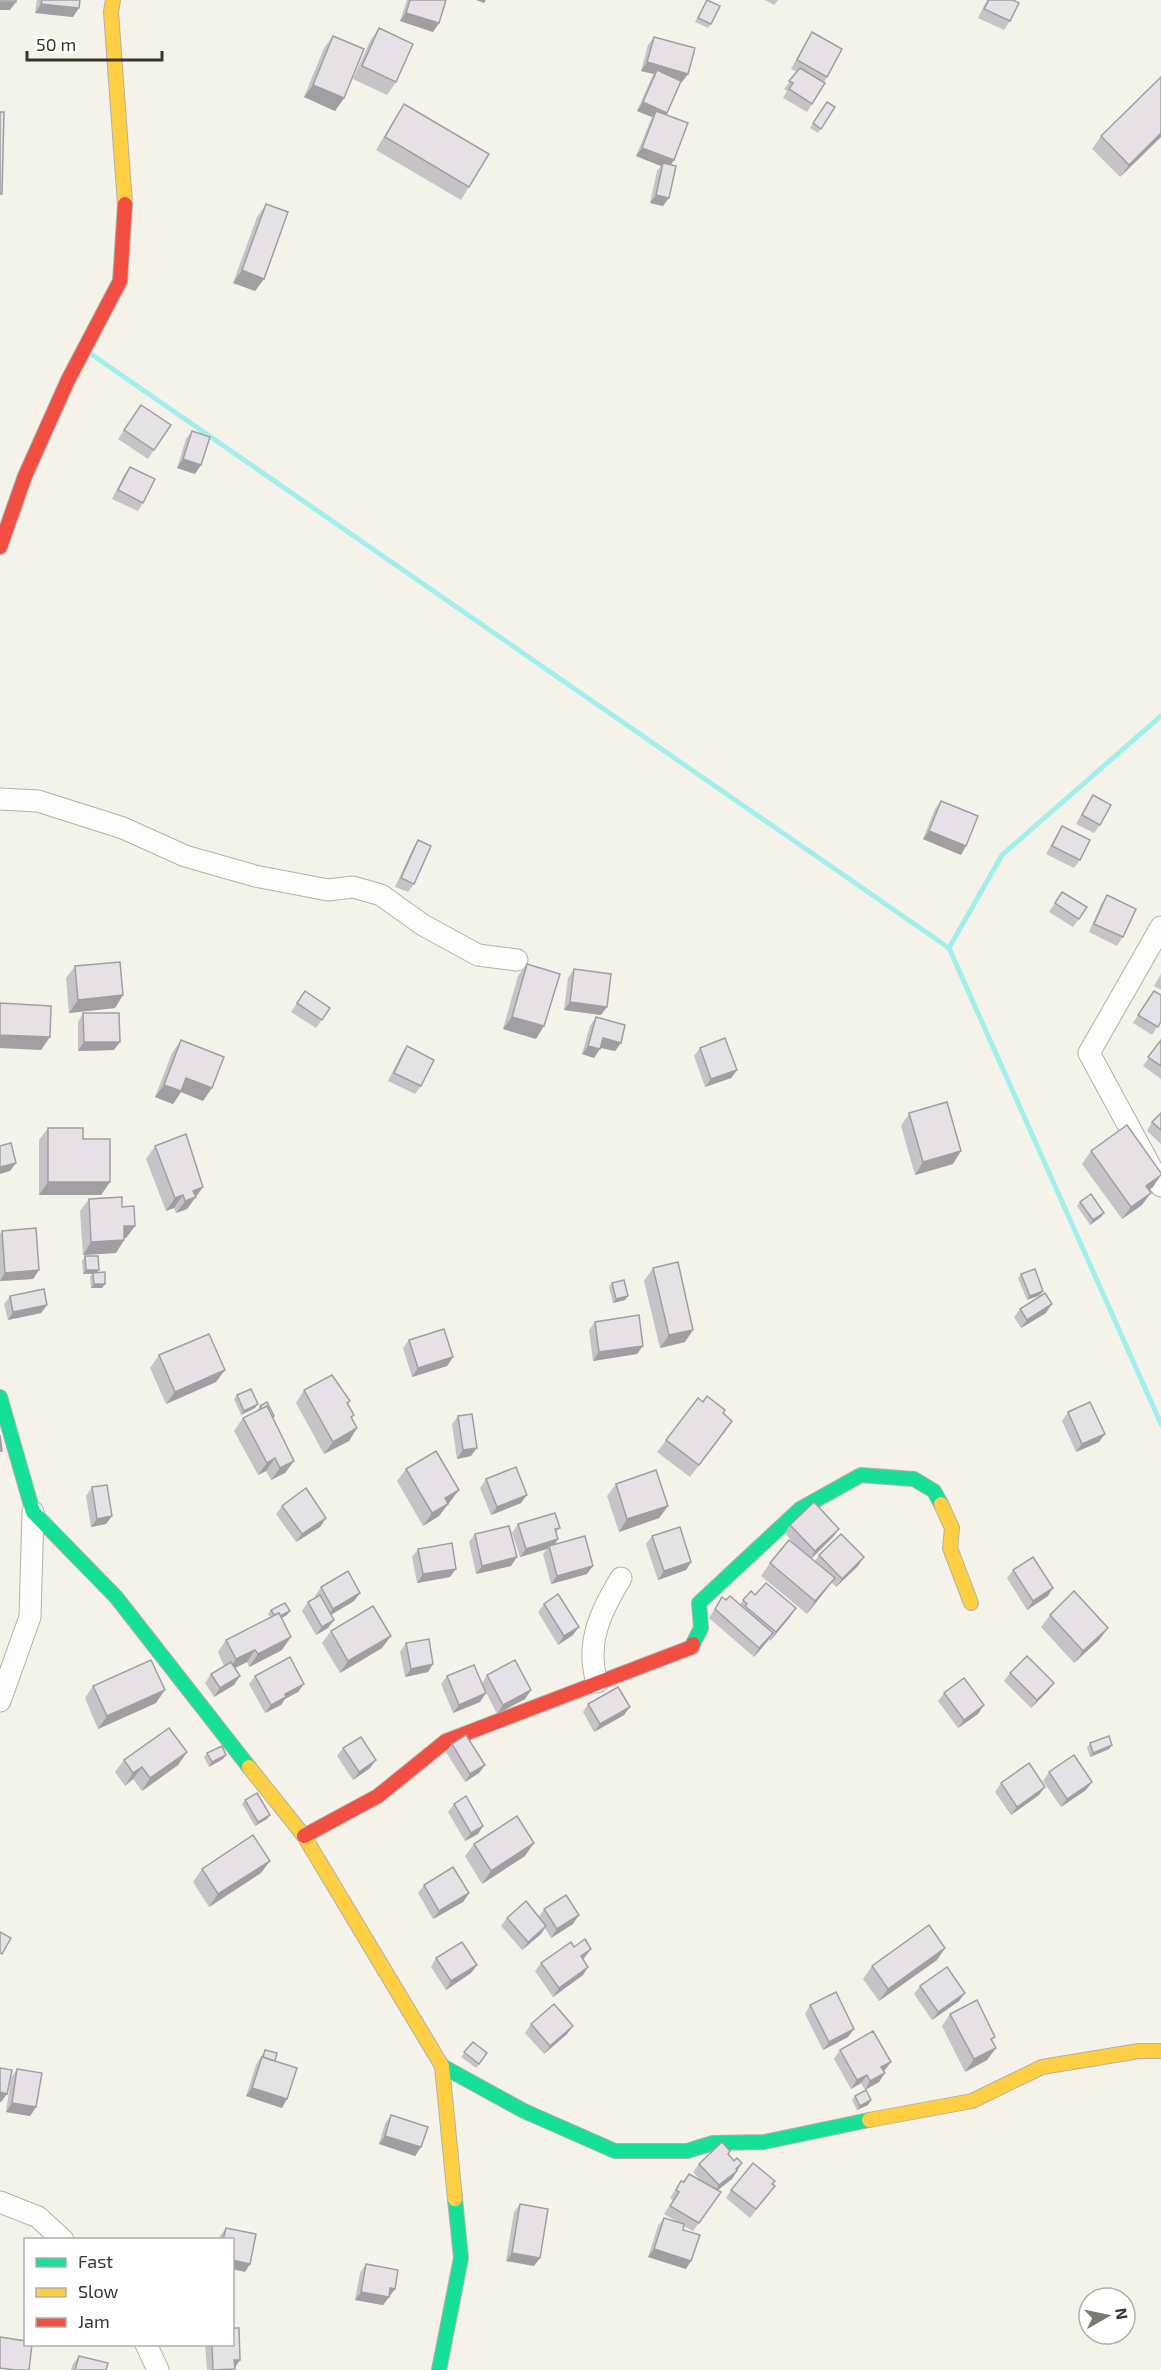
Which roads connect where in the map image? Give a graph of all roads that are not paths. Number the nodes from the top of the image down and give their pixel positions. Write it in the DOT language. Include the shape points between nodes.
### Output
graph roads {
  1 [pos="113,0"];
  2 [pos="0,547"];
  3 [pos="0,799"];
  4 [pos="1161,927"];
  5 [pos="517,960"];
  6 [pos="1161,1186"];
  7 [pos="0,1397"];
  8 [pos="33,1512"];
  9 [pos="621,1578"];
  10 [pos="970,1603"];
  11 [pos="597,1682"];
  12 [pos="0,1701"];
  13 [pos="304,1836"];
  14 [pos="1161,2050"];
  15 [pos="442,2066"];
  16 [pos="0,2202"];
  17 [pos="61,2238"];
  18 [pos="147,2346"];
  19 [pos="158,2370"];
  20 [pos="439,2370"];
  1 -- 2 [label="street" via="126,192 120,281 68,380 25,476"];
  3 -- 5 [label="street" via="38,801 123,828 185,856 255,876 328,890 353,887 381,895 423,925 478,955"];
  4 -- 6 [label="street" via="1089,1053"];
  7 -- 8 [label="street"];
  8 -- 12 [label="street" via="30,1617"];
  8 -- 13 [label="street" via="116,1597"];
  9 -- 11 [label="street" via="603,1608 592,1645"];
  10 -- 11 [label="street" via="950,1548 952,1528 933,1491 914,1479 861,1475 800,1509 699,1603 701,1628 692,1647"];
  11 -- 13 [label="street" via="446,1741 378,1797"];
  13 -- 15 [label="street"];
  14 -- 15 [label="street" via="1042,2067 972,2101 764,2142 713,2143 687,2151 615,2151 524,2111"];
  15 -- 20 [label="street" via="461,2258"];
  16 -- 17 [label="street" via="38,2217"];
  18 -- 19 [label="street"];
}
